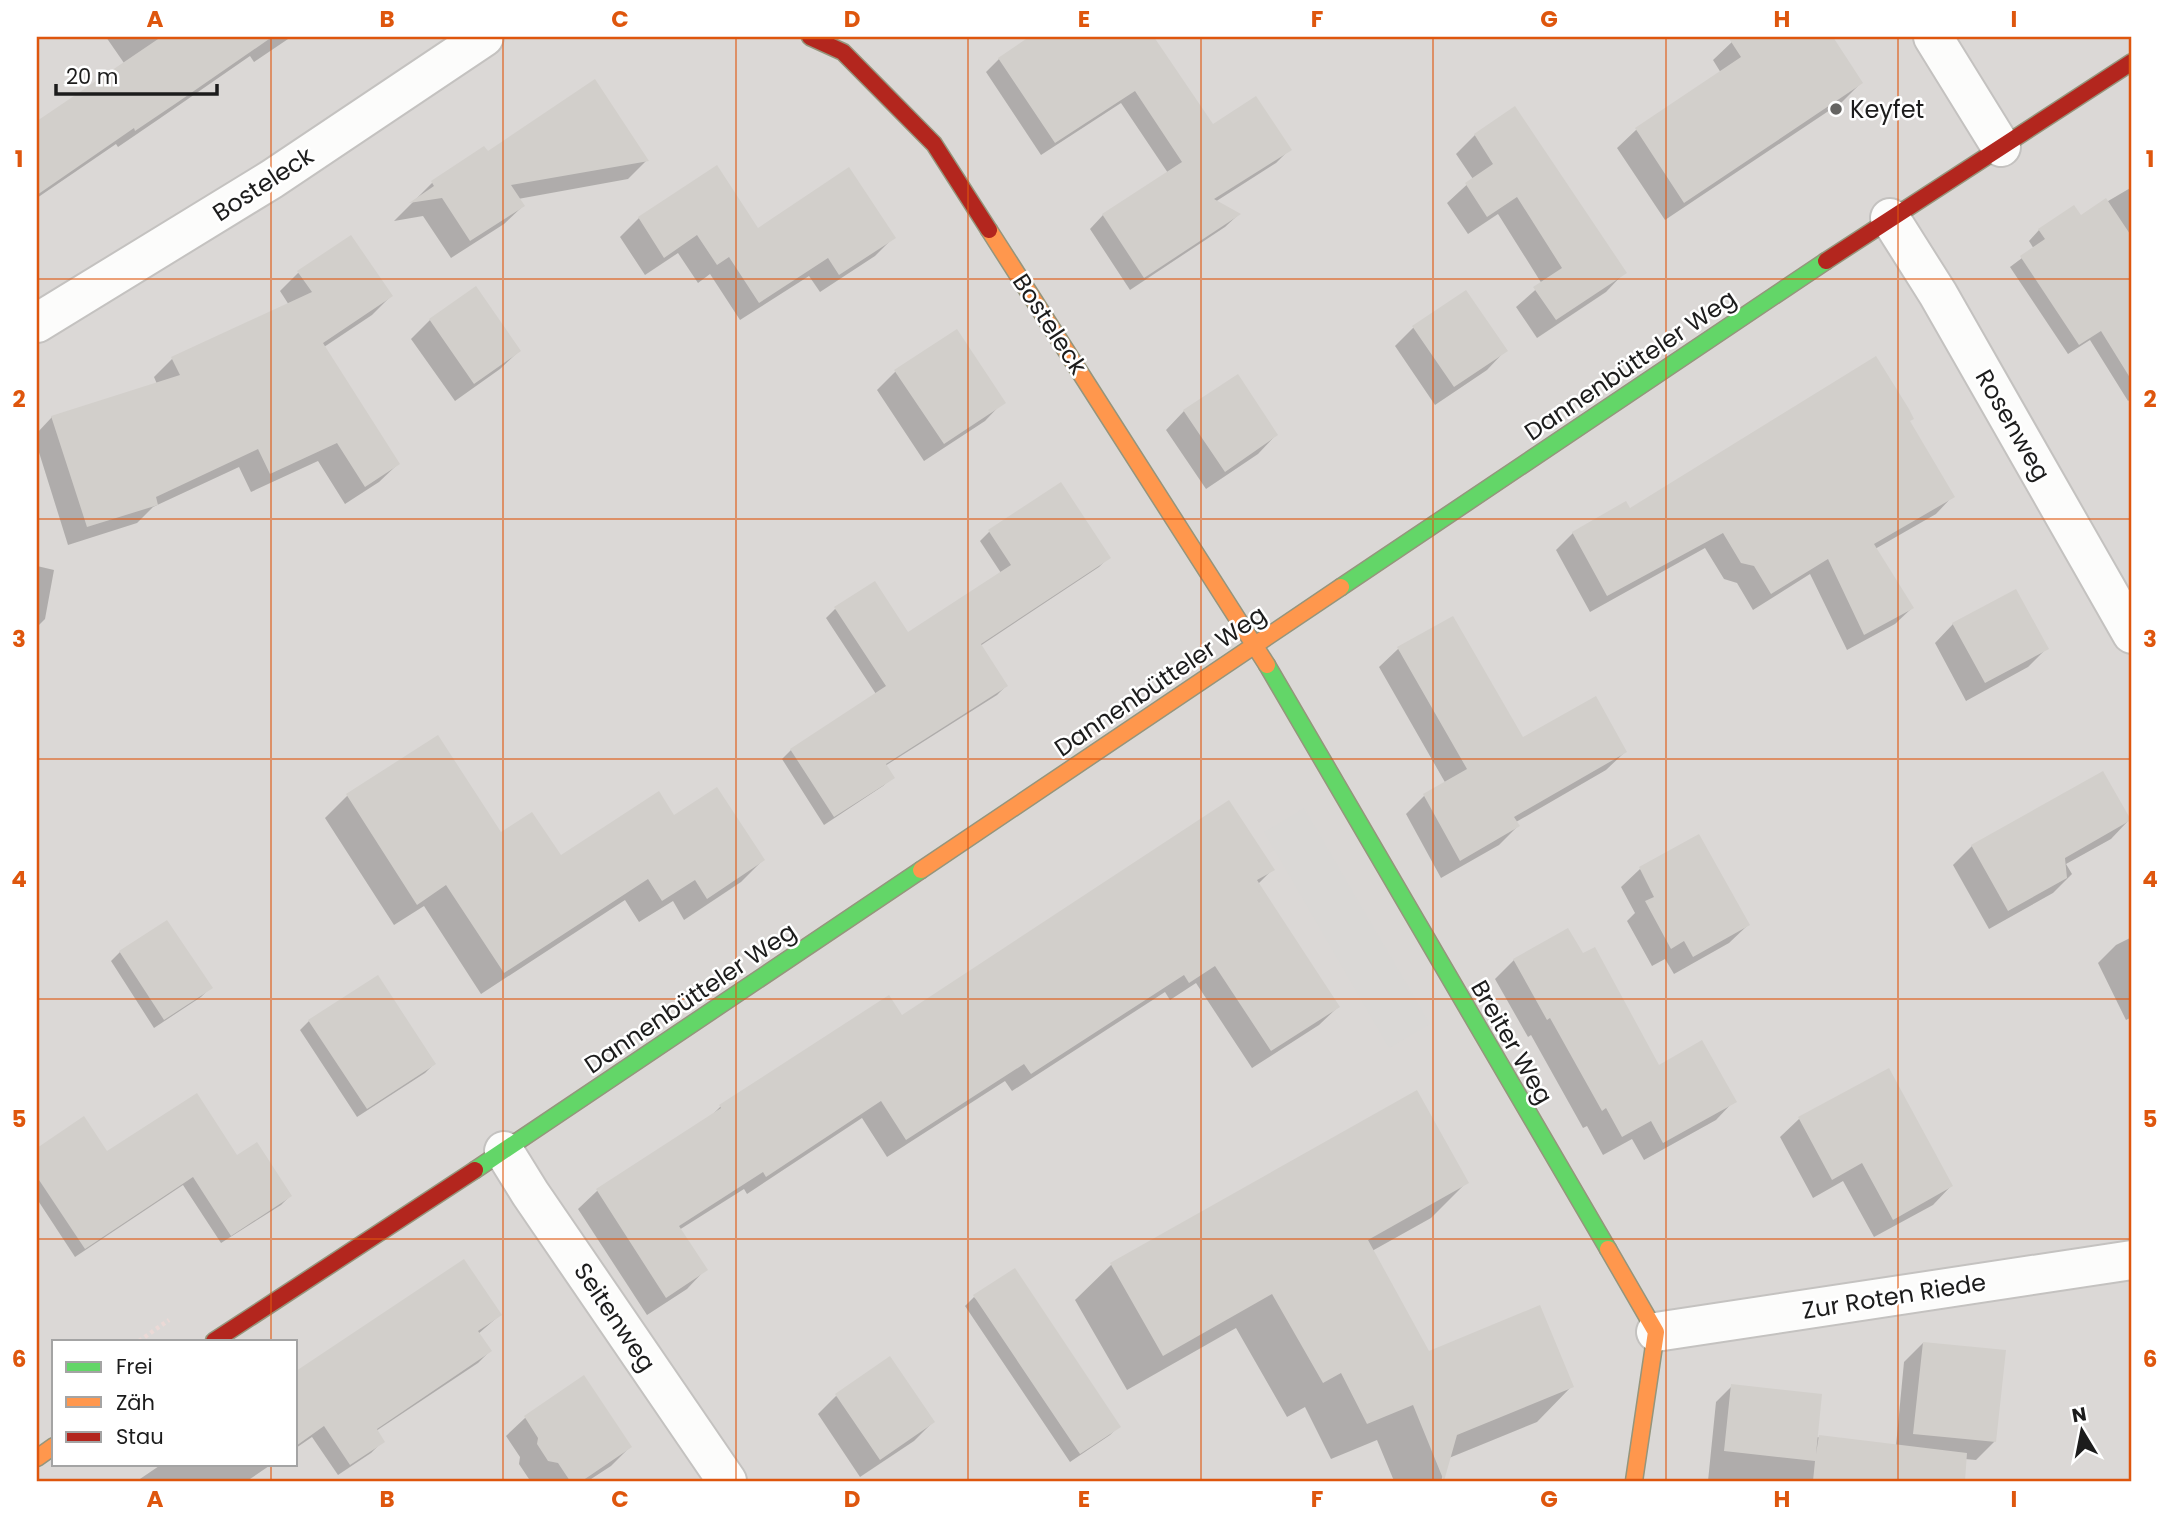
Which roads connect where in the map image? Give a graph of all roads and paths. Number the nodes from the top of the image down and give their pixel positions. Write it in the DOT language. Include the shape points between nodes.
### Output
graph roads {
  1 [pos="484,37"];
  2 [pos="810,37"];
  3 [pos="1933,37"];
  4 [pos="2132,62"];
  5 [pos="2001,147"];
  6 [pos="1890,218"];
  7 [pos="37,323"];
  8 [pos="2132,634"];
  9 [pos="1255,644"];
  10 [pos="505,1151"];
  11 [pos="2132,1260"];
  12 [pos="1656,1332"];
  13 [pos="216,1340"];
  14 [pos="52,1447"];
  15 [pos="37,1458"];
  16 [pos="727,1481"];
  17 [pos="1634,1481"];
  1 -- 7 [label="street, Bosteleck" via="272,179"];
  2 -- 9 [label="street, Bosteleck" via="844,52 934,145"];
  3 -- 5 [label="street"];
  4 -- 5 [label="street, Dannenbütteler Weg"];
  5 -- 6 [label="street, Dannenbütteler Weg"];
  6 -- 8 [label="street, Rosenweg"];
  6 -- 9 [label="street, Dannenbütteler Weg"];
  9 -- 10 [label="street, Dannenbütteler Weg"];
  9 -- 12 [label="street, Breiter Weg"];
  10 -- 13 [label="street, Dannenbütteler Weg"];
  10 -- 16 [label="street, Seitenweg"];
  11 -- 12 [label="street, Zur Roten Riede"];
  12 -- 17 [label="street"];
  14 -- 15 [label="street"];
}
